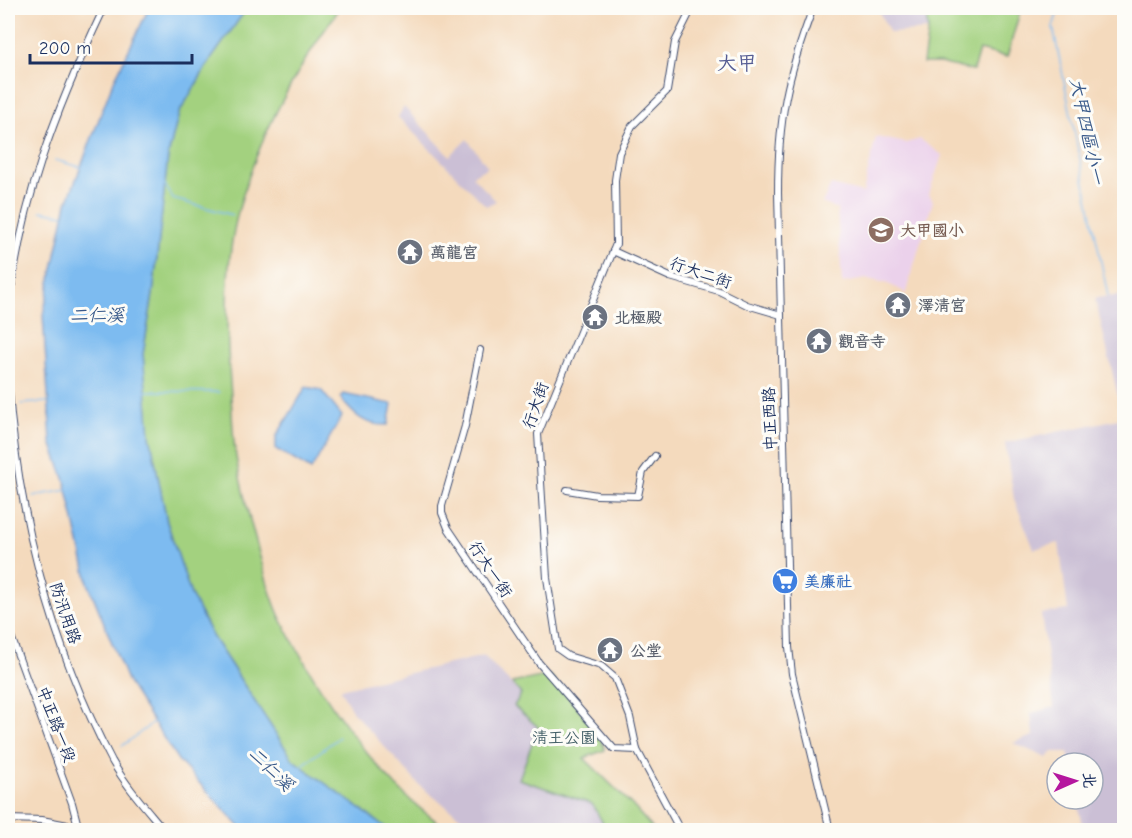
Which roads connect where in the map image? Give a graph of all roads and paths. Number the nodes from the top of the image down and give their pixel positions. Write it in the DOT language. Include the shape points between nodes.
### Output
graph roads {
  1 [pos="104,8"];
  2 [pos="692,8"];
  3 [pos="813,8"];
  4 [pos="613,251"];
  5 [pos="781,315"];
  6 [pos="8,321"];
  7 [pos="480,350"];
  8 [pos="8,380"];
  9 [pos="656,456"];
  10 [pos="567,490"];
  11 [pos="8,628"];
  12 [pos="637,750"];
  13 [pos="8,819"];
  14 [pos="78,829"];
  15 [pos="164,831"];
  16 [pos="680,831"];
  17 [pos="830,831"];
  1 -- 6 [label="street" via="76,66 34,175 11,284"];
  2 -- 4 [label="street, 行大街" via="675,42 667,91 632,126 619,153 615,180 617,236"];
  3 -- 5 [label="street, 中正西路" via="791,70 779,127"];
  4 -- 5 [label="street, 行大二街" via="670,277"];
  4 -- 12 [label="street, 行大街" via="537,434 547,578 558,649 601,666 615,678"];
  5 -- 17 [label="street, 中正西路" via="789,646 792,674"];
  7 -- 12 [label="street, 行大一街" via="465,426 442,506 443,518 555,683 614,749"];
  8 -- 15 [label="street, 防汛用路" via="24,505 41,581 75,679 113,761"];
  9 -- 10 [label="street" via="644,472 638,496"];
  11 -- 14 [label="street, 中正路一段"];
  12 -- 16 [label="street, 行大街"];
  13 -- 14 [label="street" via="42,820"];
}
